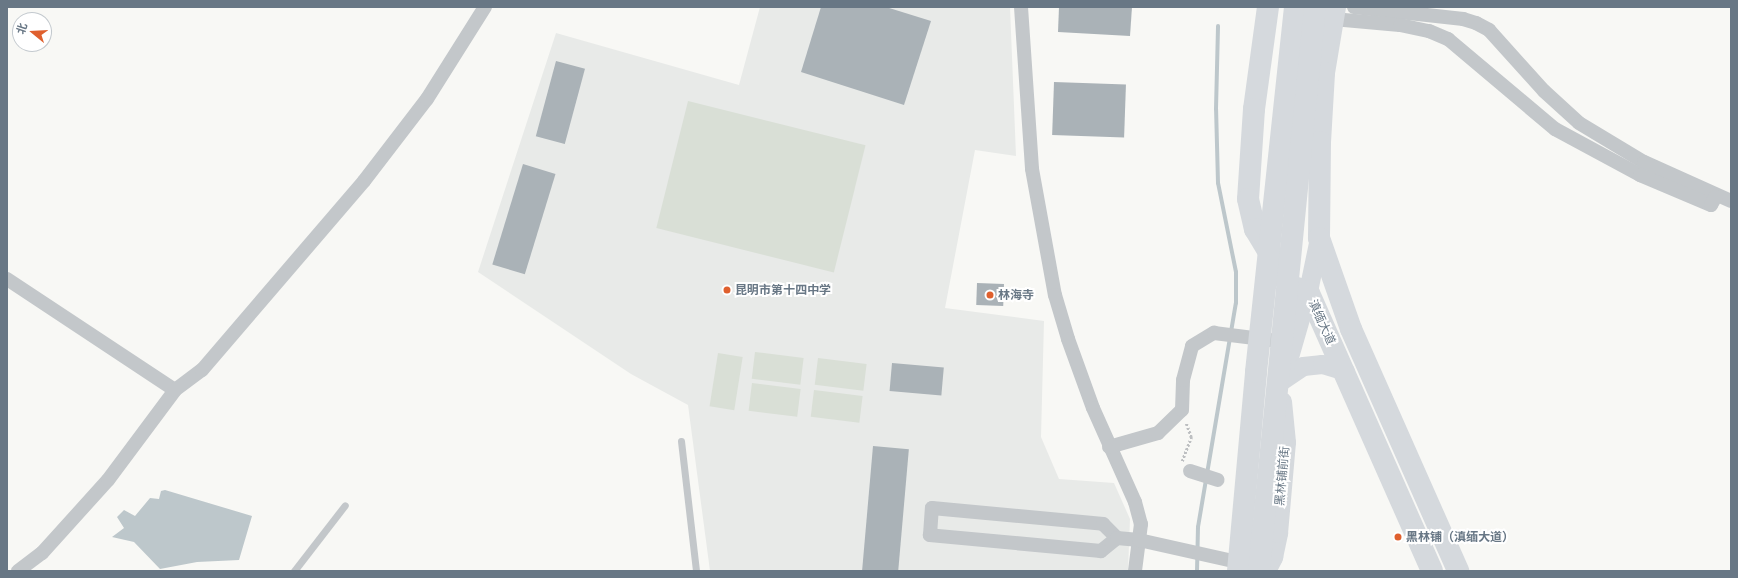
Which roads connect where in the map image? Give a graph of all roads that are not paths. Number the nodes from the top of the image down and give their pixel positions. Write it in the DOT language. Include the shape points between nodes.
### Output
graph roads {
  1 [pos="485,7"];
  2 [pos="1021,7"];
  3 [pos="1268,7"];
  4 [pos="1295,7"];
  5 [pos="1315,7"];
  6 [pos="1354,7"];
  7 [pos="1334,13"];
  8 [pos="1675,184"];
  9 [pos="1731,201"];
  10 [pos="1320,238"];
  11 [pos="7,279"];
  12 [pos="1299,288"];
  13 [pos="1322,322"];
  14 [pos="1351,329"];
  15 [pos="1286,342"];
  16 [pos="1345,371"];
  17 [pos="1282,380"];
  18 [pos="175,390"];
  19 [pos="682,441"];
  20 [pos="1109,447"];
  21 [pos="1190,471"];
  22 [pos="1218,480"];
  23 [pos="345,505"];
  24 [pos="1117,538"];
  25 [pos="1140,540"];
  26 [pos="1265,570"];
  27 [pos="18,571"];
  28 [pos="294,571"];
  29 [pos="696,571"];
  30 [pos="1135,571"];
  31 [pos="1238,571"];
  32 [pos="1432,571"];
  33 [pos="1458,571"];
  1 -- 18 [label="street" via="427,99 364,181 202,370"];
  2 -- 20 [label="street" via="1032,169 1055,295 1068,340"];
  3 -- 12 [label="main road, 滇缅大道" via="1254,109 1248,199 1255,229"];
  4 -- 31 [label="main road" via="1256,372"];
  5 -- 26 [label="main road"];
  6 -- 8 [label="street" via="1463,18 1489,30 1544,91 1579,122"];
  7 -- 8 [label="street" via="1429,31 1448,39 1555,129 1640,175"];
  7 -- 10 [label="main road, 滇缅大道" via="1323,80"];
  8 -- 9 [label="street"];
  10 -- 12 [label="street"];
  10 -- 14 [label="main road, 滇缅大道"];
  11 -- 18 [label="street"];
  12 -- 13 [label="main road, 滇缅大道"];
  12 -- 15 [label="street"];
  12 -- 17 [label="street"];
  13 -- 14 [label="street" via="1332,322"];
  13 -- 16 [label="main road, 滇缅大道"];
  13 -- 17 [label="street" via="1304,332"];
  14 -- 33 [label="main road, 滇缅大道"];
  15 -- 17 [label="street"];
  15 -- 20 [label="street" via="1214,333 1192,346 1183,380 1182,410 1158,432"];
  16 -- 17 [label="street" via="1322,364 1303,366"];
  16 -- 32 [label="main road, 滇缅大道"];
  17 -- 26 [label="street, 黑林铺前街" via="1286,442 1276,547"];
  18 -- 27 [label="street" via="108,480 42,553"];
  19 -- 29 [label="lane"];
  20 -- 25 [label="street" via="1135,502 1141,524"];
  21 -- 22 [label="street"];
  23 -- 28 [label="lane"];
  24 -- 24 [label="street" via="1101,551 930,535 932,508 1103,524"];
  24 -- 25 [label="street"];
  25 -- 26 [label="street"];
  25 -- 30 [label="street"];
}
